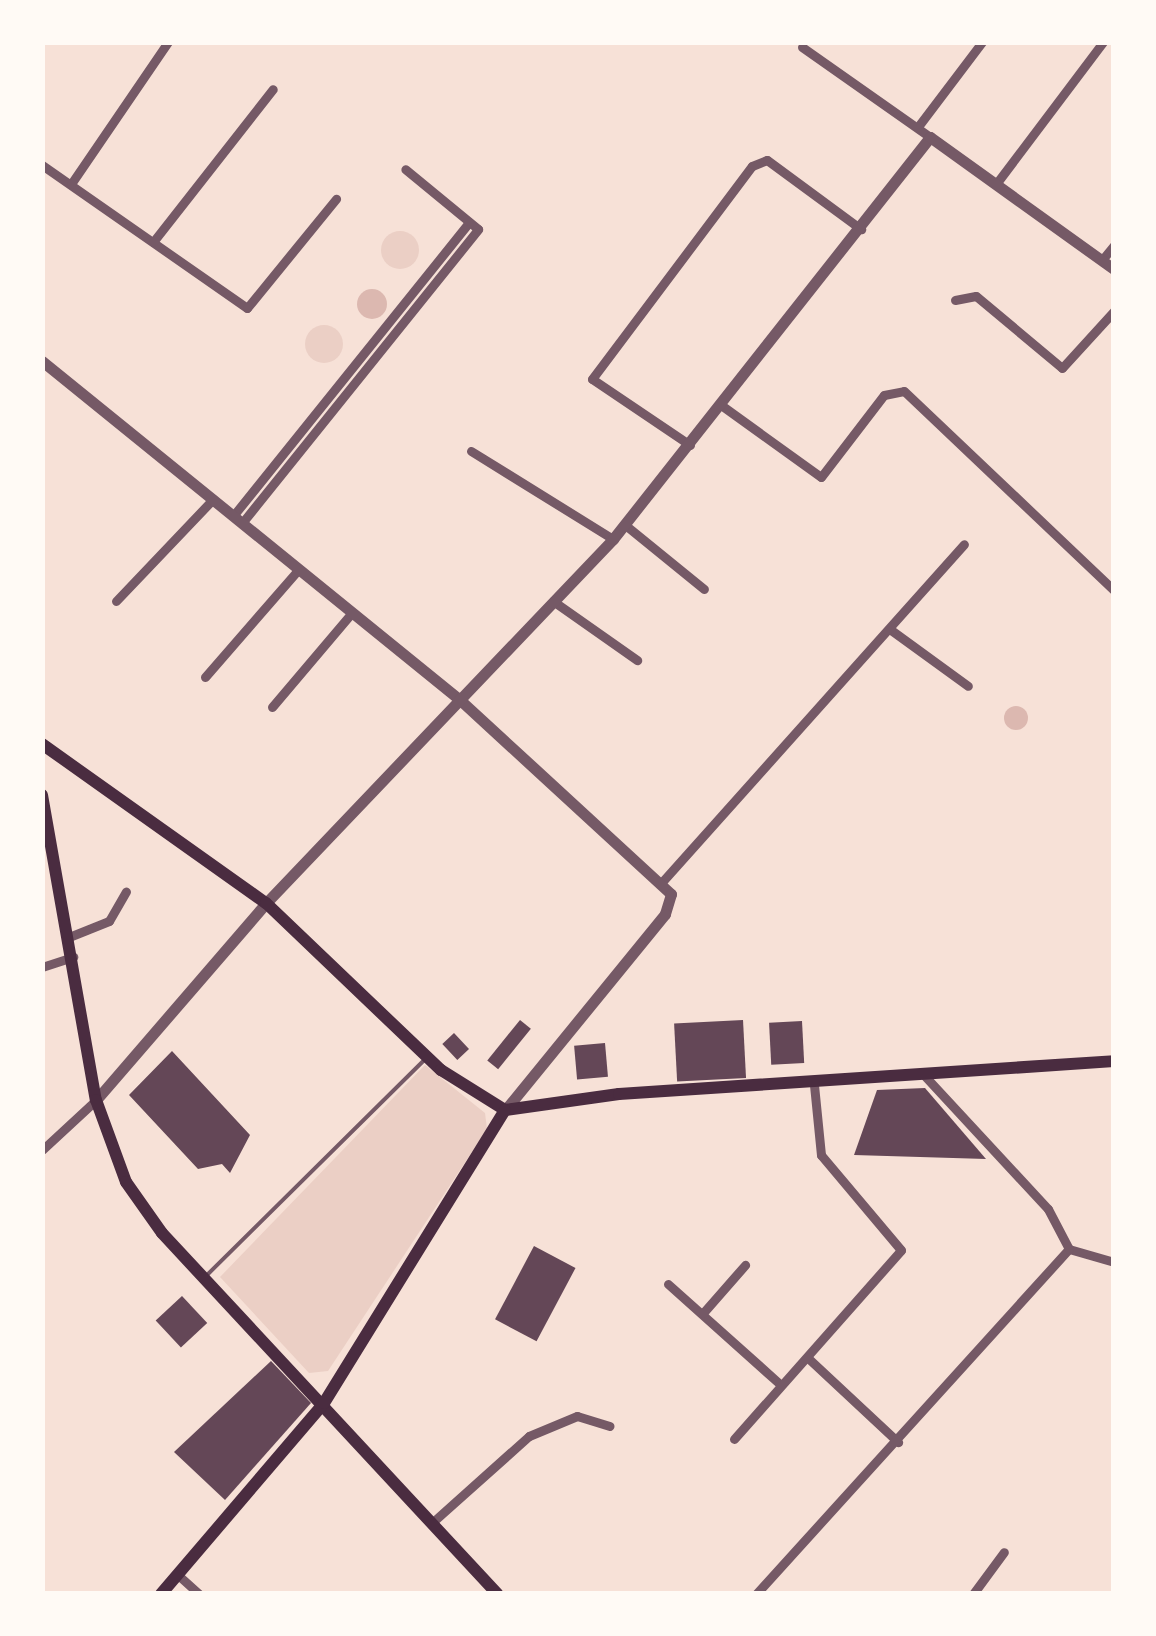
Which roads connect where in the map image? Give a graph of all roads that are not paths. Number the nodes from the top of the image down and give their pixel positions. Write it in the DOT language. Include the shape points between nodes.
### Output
graph roads {
  1 [pos="168,42"];
  2 [pos="982,42"];
  3 [pos="1103,42"];
  4 [pos="802,47"];
  5 [pos="272,88"];
  6 [pos="920,124"];
  7 [pos="930,137"];
  8 [pos="42,165"];
  9 [pos="405,169"];
  10 [pos="999,180"];
  11 [pos="70,184"];
  12 [pos="336,199"];
  13 [pos="863,231"];
  14 [pos="153,242"];
  15 [pos="1114,245"];
  16 [pos="1102,260"];
  17 [pos="1114,269"];
  18 [pos="955,300"];
  19 [pos="1114,311"];
  20 [pos="42,362"];
  21 [pos="721,404"];
  22 [pos="690,445"];
  23 [pos="471,451"];
  24 [pos="214,500"];
  25 [pos="237,520"];
  26 [pos="624,524"];
  27 [pos="613,539"];
  28 [pos="964,544"];
  29 [pos="298,570"];
  30 [pos="704,588"];
  31 [pos="1114,590"];
  32 [pos="116,601"];
  33 [pos="554,602"];
  34 [pos="350,614"];
  35 [pos="890,630"];
  36 [pos="638,660"];
  37 [pos="205,677"];
  38 [pos="968,686"];
  39 [pos="459,699"];
  40 [pos="272,707"];
  41 [pos="42,744"];
  42 [pos="42,795"];
  43 [pos="662,882"];
  44 [pos="126,892"];
  45 [pos="266,903"];
  46 [pos="69,937"];
  47 [pos="73,957"];
  48 [pos="42,967"];
  49 [pos="427,1056"];
  50 [pos="1114,1061"];
  51 [pos="924,1075"];
  52 [pos="814,1085"];
  53 [pos="96,1100"];
  54 [pos="505,1110"];
  55 [pos="42,1150"];
  56 [pos="1069,1249"];
  57 [pos="1114,1262"];
  58 [pos="745,1265"];
  59 [pos="204,1278"];
  60 [pos="668,1284"];
  61 [pos="703,1313"];
  62 [pos="809,1360"];
  63 [pos="780,1384"];
  64 [pos="324,1404"];
  65 [pos="609,1426"];
  66 [pos="734,1439"];
  67 [pos="898,1442"];
  68 [pos="435,1520"];
  69 [pos="1004,1552"];
  70 [pos="178,1575"];
  71 [pos="160,1594"];
  72 [pos="199,1594"];
  73 [pos="498,1594"];
  74 [pos="756,1594"];
  75 [pos="973,1594"];
  1 -- 11 [label="street"];
  2 -- 6 [label="street"];
  3 -- 10 [label="street"];
  4 -- 6 [label="street"];
  5 -- 14 [label="street"];
  6 -- 7 [label="street"];
  7 -- 10 [label="street"];
  7 -- 13 [label="street"];
  8 -- 11 [label="street"];
  9 -- 25 [label="street" via="473,226"];
  10 -- 16 [label="street"];
  11 -- 14 [label="street"];
  12 -- 14 [label="street" via="247,308"];
  13 -- 21 [label="street"];
  13 -- 22 [label="street" via="767,160 752,166 592,380"];
  15 -- 16 [label="street"];
  16 -- 17 [label="street"];
  18 -- 19 [label="street" via="987,304 1062,368"];
  20 -- 24 [label="street"];
  21 -- 22 [label="street"];
  21 -- 31 [label="street" via="821,477 884,395 904,391"];
  22 -- 26 [label="street"];
  23 -- 27 [label="street"];
  24 -- 25 [label="street"];
  24 -- 32 [label="street"];
  25 -- 29 [label="street"];
  26 -- 27 [label="street"];
  26 -- 30 [label="street"];
  27 -- 33 [label="street"];
  28 -- 35 [label="street"];
  29 -- 34 [label="street"];
  29 -- 37 [label="street"];
  33 -- 36 [label="street"];
  33 -- 39 [label="street"];
  34 -- 39 [label="street"];
  34 -- 40 [label="street"];
  35 -- 38 [label="street"];
  35 -- 43 [label="street"];
  39 -- 43 [label="street"];
  39 -- 45 [label="street"];
  41 -- 45 [label="main road"];
  42 -- 46 [label="main road"];
  43 -- 54 [label="street" via="671,894 665,914"];
  44 -- 46 [label="street" via="108,921"];
  45 -- 49 [label="main road"];
  45 -- 53 [label="street"];
  46 -- 47 [label="main road"];
  47 -- 48 [label="street"];
  47 -- 53 [label="main road"];
  49 -- 54 [label="main road"];
  49 -- 59 [label="lane"];
  50 -- 51 [label="main road"];
  51 -- 52 [label="main road"];
  51 -- 56 [label="street" via="1048,1209"];
  52 -- 54 [label="main road" via="619,1094"];
  52 -- 62 [label="street" via="821,1155 902,1250"];
  53 -- 55 [label="street"];
  53 -- 59 [label="main road" via="126,1182"];
  54 -- 64 [label="main road"];
  56 -- 57 [label="street"];
  56 -- 67 [label="street"];
  58 -- 61 [label="street"];
  59 -- 64 [label="main road"];
  60 -- 61 [label="street"];
  61 -- 63 [label="street"];
  62 -- 63 [label="street"];
  62 -- 67 [label="street"];
  63 -- 66 [label="street"];
  64 -- 68 [label="main road"];
  64 -- 70 [label="main road"];
  65 -- 68 [label="street" via="577,1416 529,1436"];
  67 -- 74 [label="street"];
  68 -- 73 [label="main road"];
  69 -- 75 [label="street"];
  70 -- 71 [label="main road"];
  70 -- 72 [label="street"];
}
